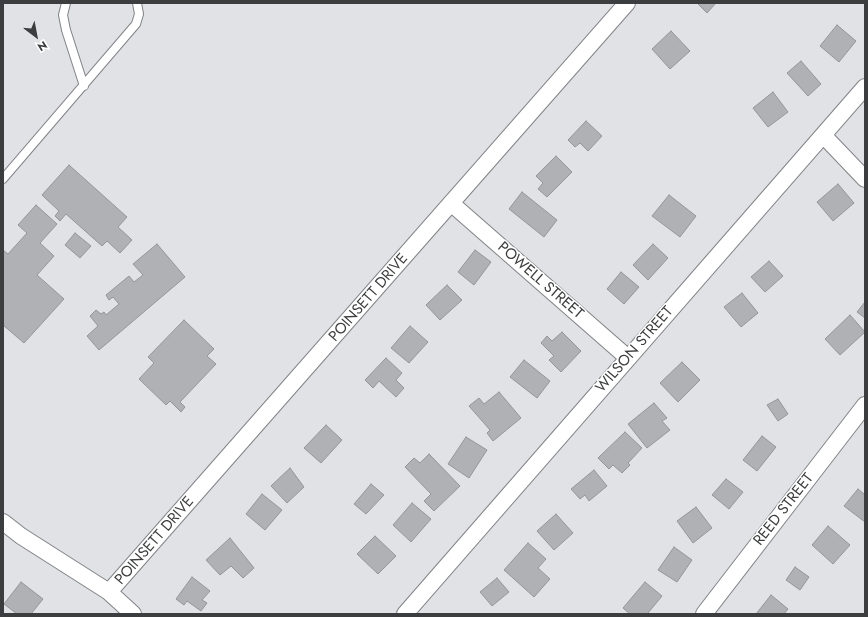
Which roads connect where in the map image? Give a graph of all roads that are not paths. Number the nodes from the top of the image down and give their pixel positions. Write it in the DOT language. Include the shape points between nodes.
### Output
graph roads {
  1 [pos="66,3"];
  2 [pos="137,3"];
  3 [pos="627,3"];
  4 [pos="84,86"];
  5 [pos="865,87"];
  6 [pos="822,135"];
  7 [pos="3,178"];
  8 [pos="865,179"];
  9 [pos="452,204"];
  10 [pos="628,358"];
  11 [pos="865,405"];
  12 [pos="3,522"];
  13 [pos="109,592"];
  14 [pos="133,614"];
  15 [pos="405,614"];
  16 [pos="704,614"];
  1 -- 4 [label="lane" via="63,15"];
  2 -- 4 [label="lane" via="140,14 136,24"];
  3 -- 9 [label="street, POINSETT DRIVE"];
  4 -- 7 [label="lane"];
  5 -- 6 [label="street, WILSON STREET"];
  6 -- 8 [label="street"];
  6 -- 10 [label="street, WILSON STREET"];
  9 -- 10 [label="street, POWELL STREET"];
  9 -- 13 [label="street, POINSETT DRIVE"];
  10 -- 15 [label="street, WILSON STREET"];
  11 -- 16 [label="street, REED STREET"];
  12 -- 13 [label="street"];
  13 -- 14 [label="street"];
}
